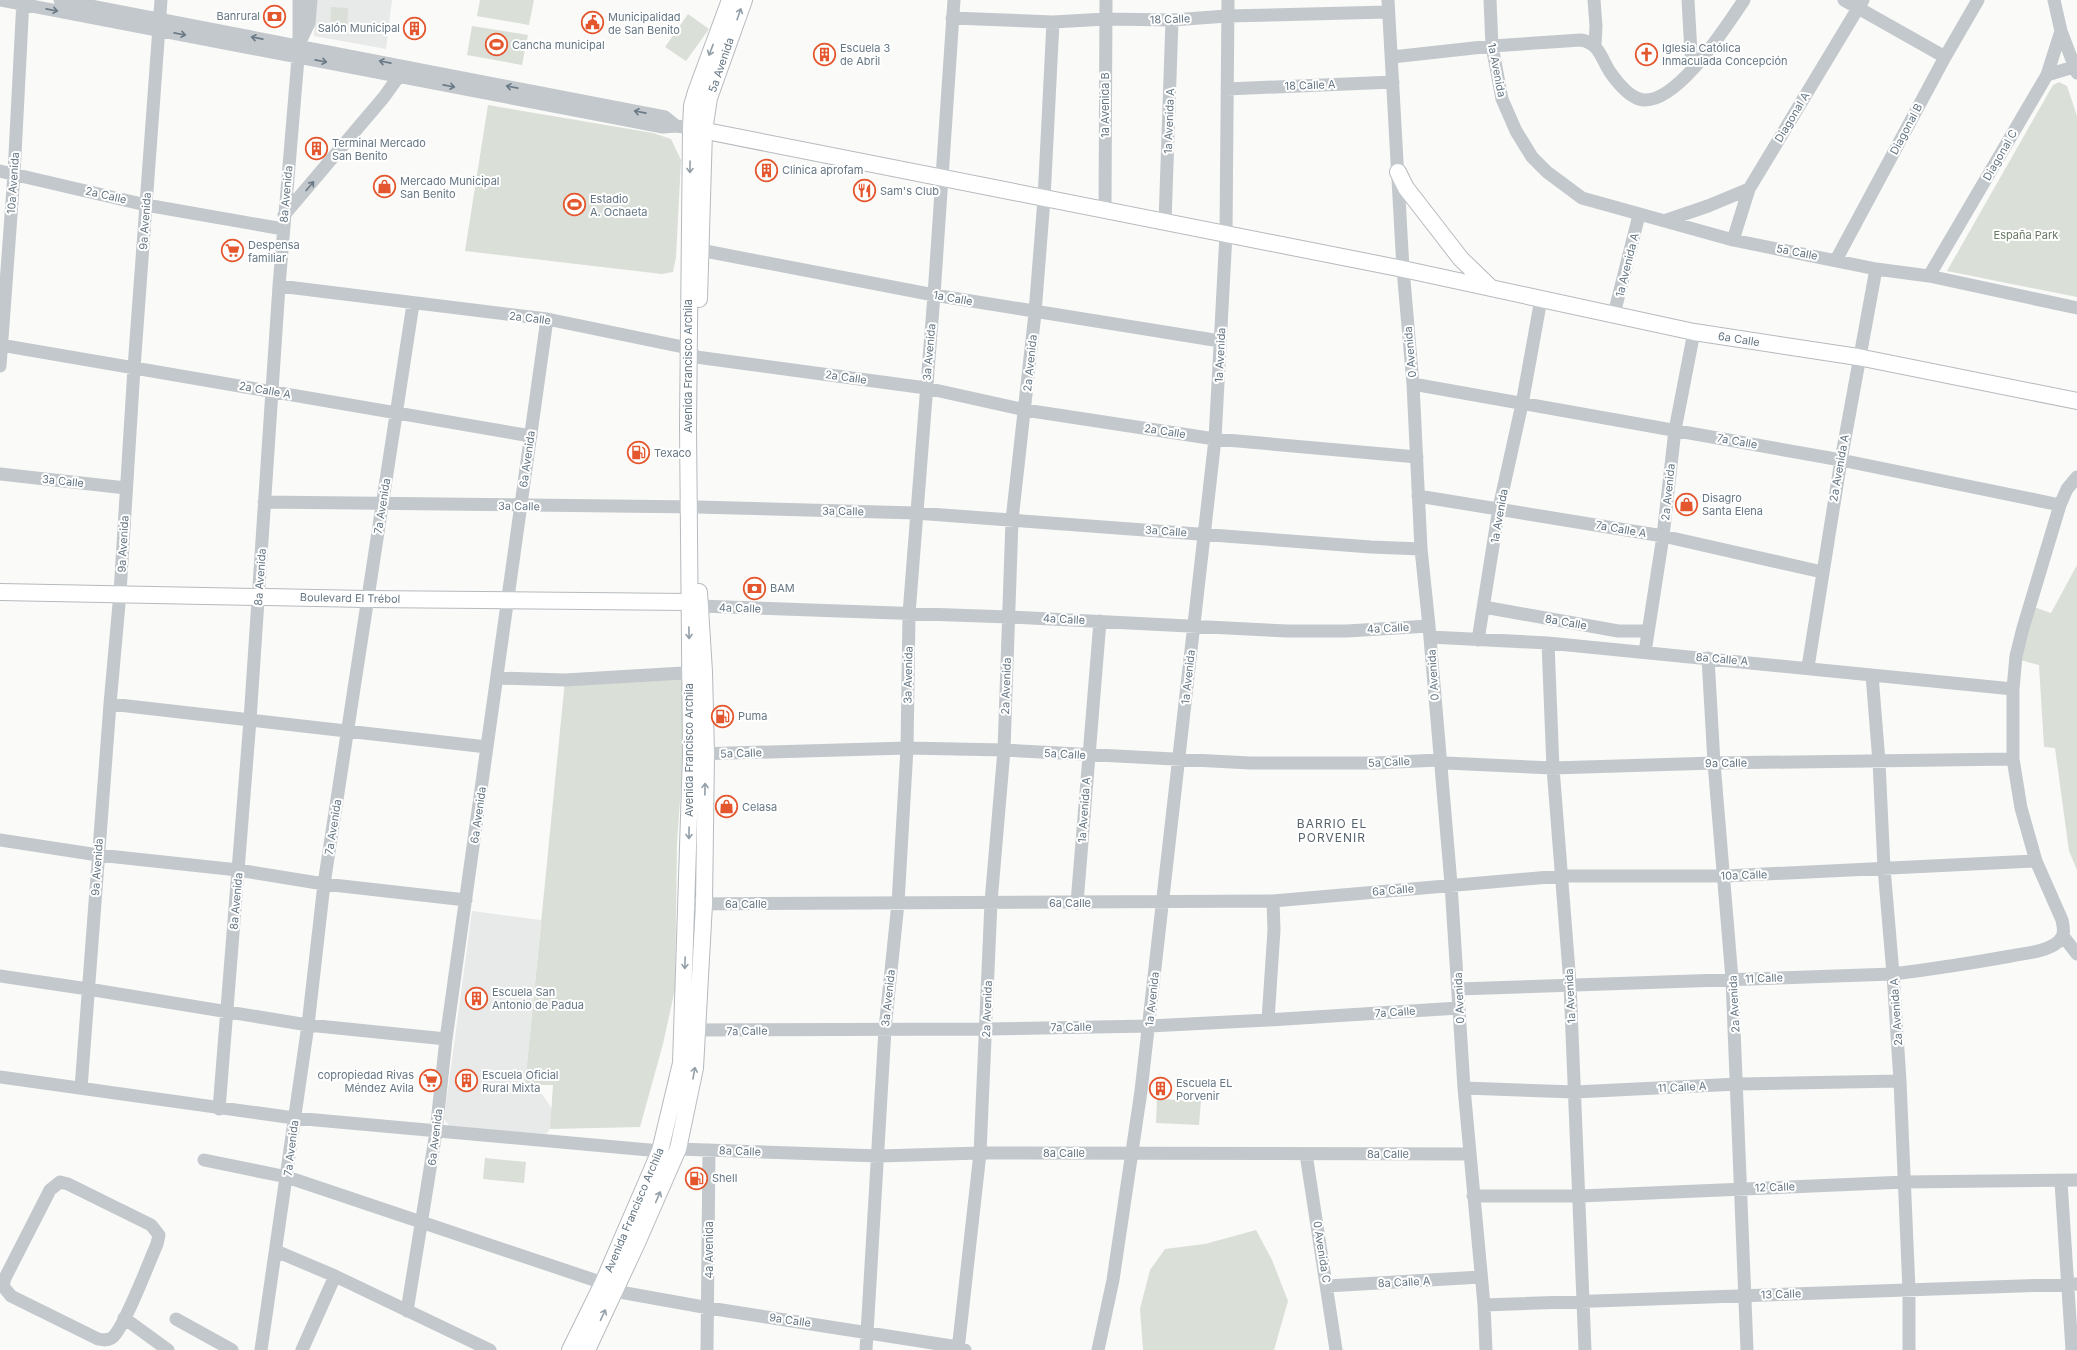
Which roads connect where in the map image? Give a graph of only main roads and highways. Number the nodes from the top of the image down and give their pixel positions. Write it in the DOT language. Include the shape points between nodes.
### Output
graph roads {
  1 [pos="730,0"];
  2 [pos="744,0"];
  3 [pos="690,128"];
  4 [pos="1398,172"];
  5 [pos="1491,288"];
  6 [pos="2077,401"];
  7 [pos="0,592"];
  8 [pos="694,604"];
  9 [pos="698,754"];
  10 [pos="690,1031"];
  11 [pos="609,1287"];
  12 [pos="570,1350"];
  13 [pos="587,1350"];
  1 -- 3 [label="main road, 5a Avenida, one-way" via="696,92"];
  3 -- 2 [label="main road, 5a Avenida, one-way" via="710,98"];
  3 -- 5 [label="main road, 6a Calle"];
  3 -- 8 [label="main road, Avenida Francisco Archila" via="694,247"];
  4 -- 5 [label="main road" via="1406,188 1461,259"];
  5 -- 6 [label="main road, 6a Calle" via="1694,332 1858,357"];
  7 -- 8 [label="main road, Boulevard El Trébol"];
  8 -- 9 [label="main road, Avenida Francisco Archila"];
  9 -- 10 [label="main road, Avenida Francisco Archila, one-way" via="687,904"];
  10 -- 9 [label="main road, Avenida Francisco Archila, one-way" via="704,904"];
  10 -- 11 [label="main road, Avenida Francisco Archila" via="660,1151"];
  11 -- 10 [label="main road, Avenida Francisco Archila, one-way" via="637,1243 678,1149 695,1068"];
  11 -- 12 [label="main road, Avenida Francisco Archila"];
  13 -- 11 [label="main road, Avenida Francisco Archila, one-way"];
}
